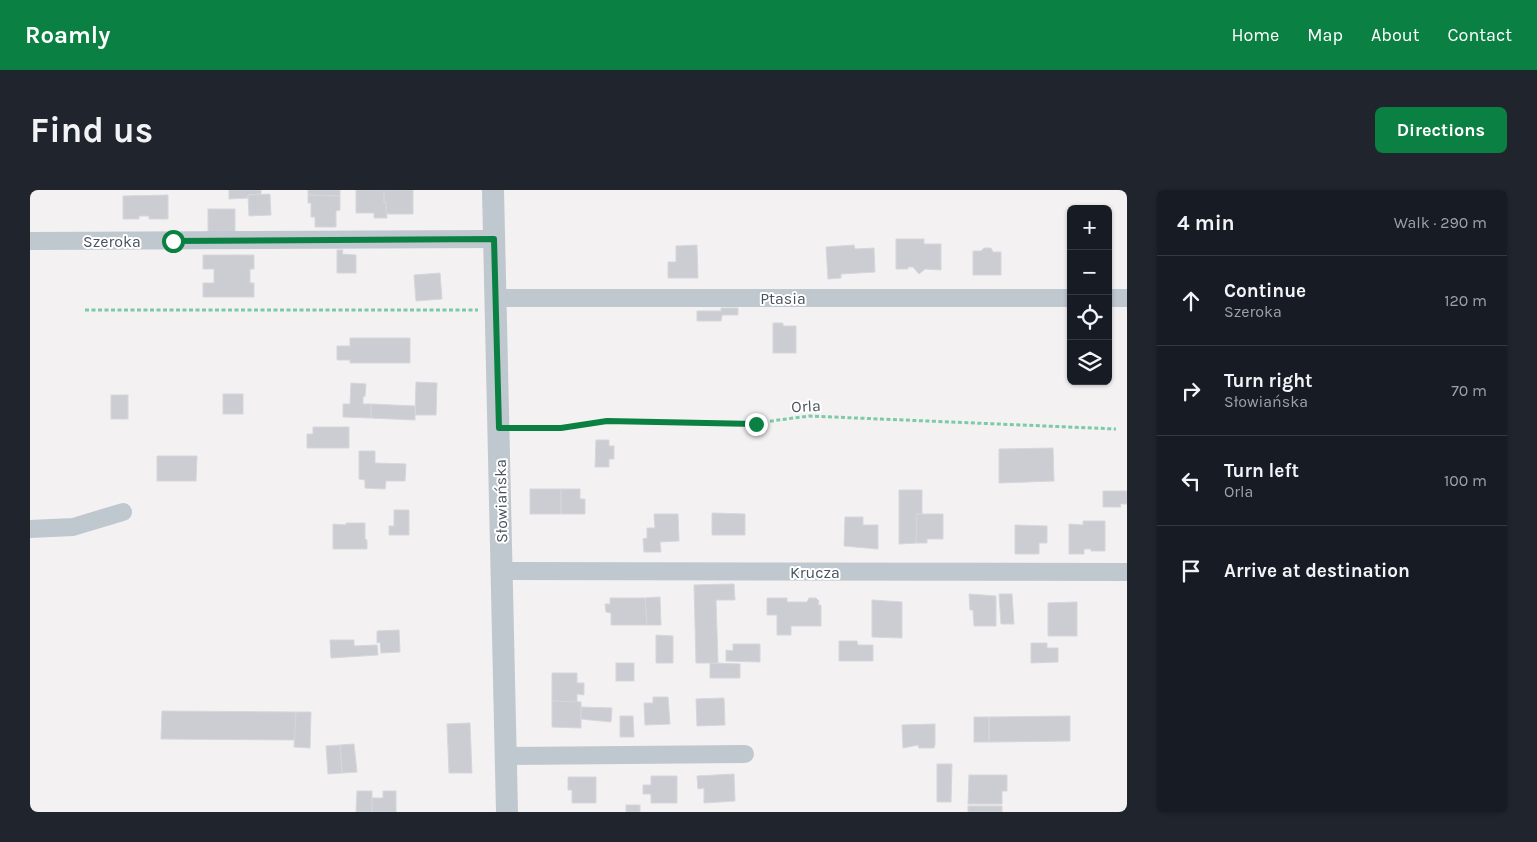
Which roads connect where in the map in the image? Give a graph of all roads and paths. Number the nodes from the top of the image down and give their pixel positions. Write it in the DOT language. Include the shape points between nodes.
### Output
graph roads {
  1 [pos="493,190"];
  2 [pos="494,239"];
  3 [pos="30,241"];
  4 [pos="1067,298"];
  5 [pos="1112,298"];
  6 [pos="1127,298"];
  7 [pos="496,304"];
  8 [pos="85,310"];
  9 [pos="499,428"];
  10 [pos="1116,429"];
  11 [pos="123,512"];
  12 [pos="30,529"];
  13 [pos="502,571"];
  14 [pos="1127,572"];
  15 [pos="745,754"];
  16 [pos="506,756"];
  17 [pos="507,812"];
  1 -- 2 [label="street, Słowiańska"];
  2 -- 3 [label="street, Szeroka"];
  2 -- 7 [label="street, Słowiańska"];
  4 -- 7 [label="street, Ptasia"];
  5 -- 6 [label="street"];
  7 -- 8 [label="path"];
  7 -- 9 [label="street, Słowiańska"];
  9 -- 10 [label="path, Orla" via="561,428 607,421 756,424 809,416"];
  9 -- 13 [label="street, Słowiańska"];
  11 -- 12 [label="street" via="73,527"];
  13 -- 14 [label="street, Krucza"];
  13 -- 16 [label="street, Słowiańska"];
  15 -- 16 [label="street"];
  16 -- 17 [label="street, Słowiańska"];
}
